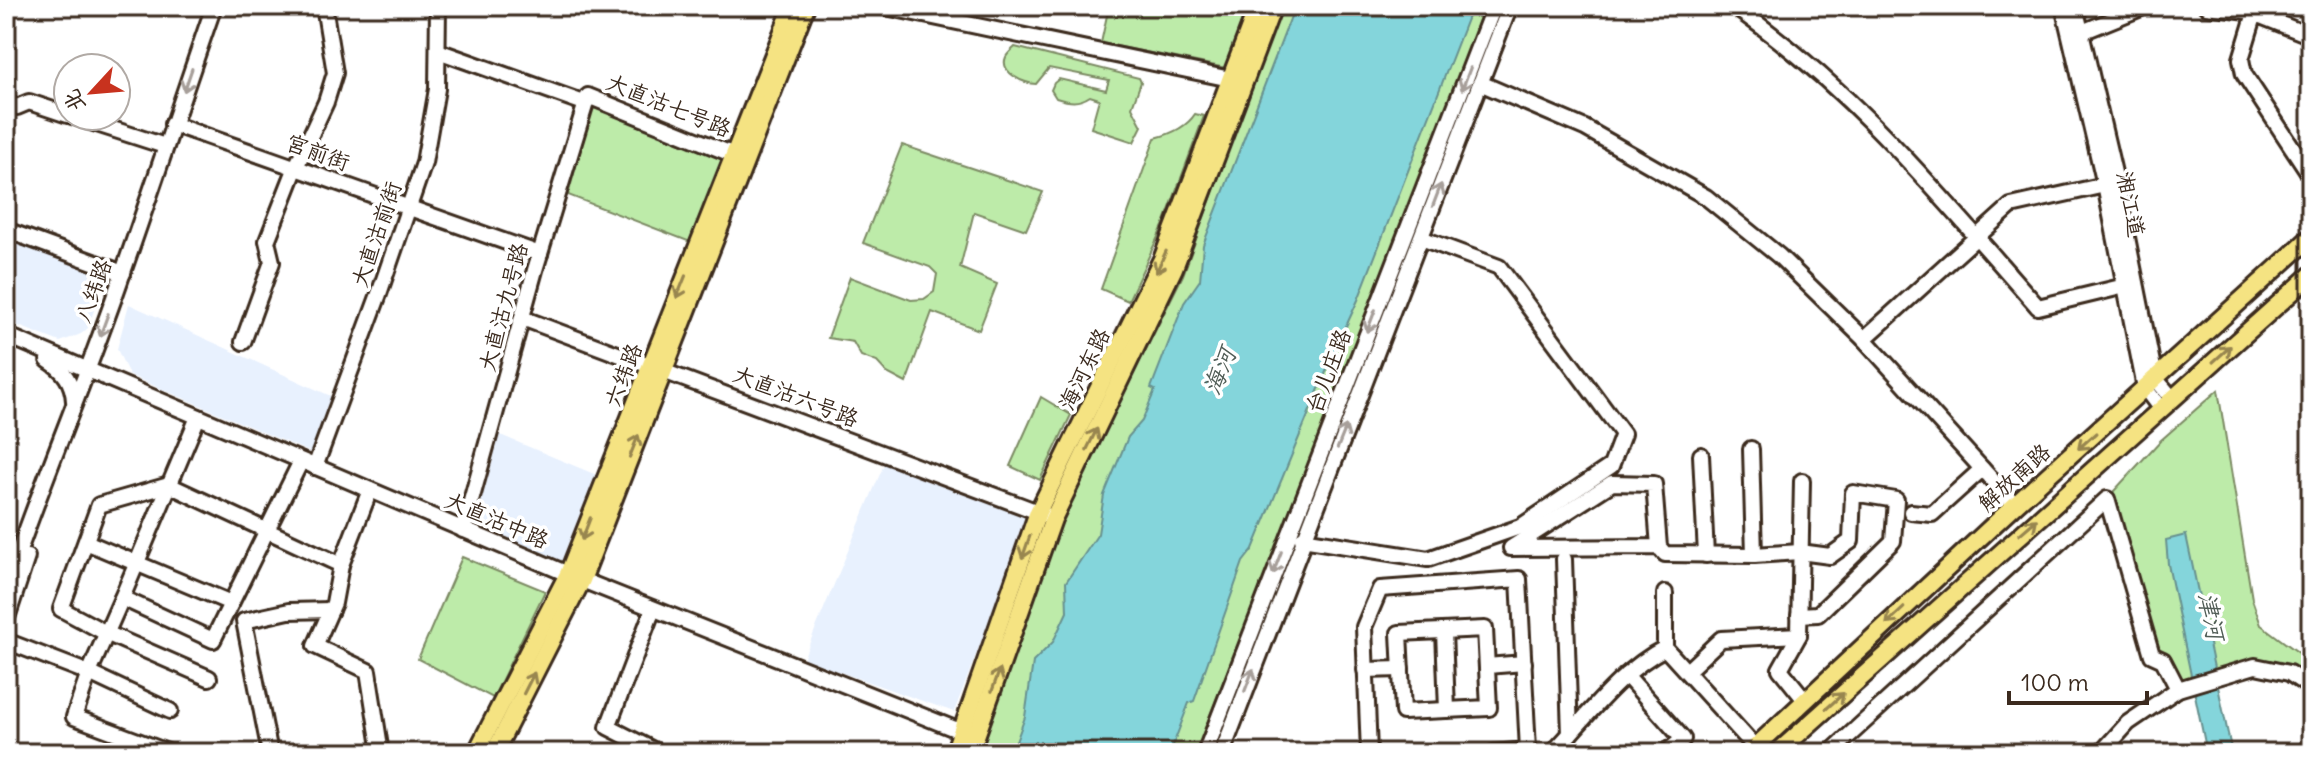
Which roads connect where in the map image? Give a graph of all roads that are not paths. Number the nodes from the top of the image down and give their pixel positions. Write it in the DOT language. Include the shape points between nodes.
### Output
graph roads {
  1 [pos="214,6"];
  2 [pos="324,6"];
  3 [pos="438,6"];
  4 [pos="793,6"];
  5 [pos="806,6"];
  6 [pos="881,6"];
  7 [pos="1258,6"];
  8 [pos="1273,6"];
  9 [pos="1494,6"];
  10 [pos="1510,6"];
  11 [pos="1733,6"];
  12 [pos="2063,6"];
  13 [pos="2075,6"];
  14 [pos="2146,6"];
  15 [pos="2206,6"];
  16 [pos="2255,13"];
  17 [pos="2082,32"];
  18 [pos="2311,36"];
  19 [pos="438,51"];
  20 [pos="1238,81"];
  21 [pos="1480,83"];
  22 [pos="586,99"];
  23 [pos="6,103"];
  24 [pos="52,109"];
  25 [pos="172,124"];
  26 [pos="122,132"];
  27 [pos="165,146"];
  28 [pos="734,155"];
  29 [pos="296,167"];
  30 [pos="2311,176"];
  31 [pos="2105,185"];
  32 [pos="408,208"];
  33 [pos="6,230"];
  34 [pos="1977,237"];
  35 [pos="2311,237"];
  36 [pos="1421,238"];
  37 [pos="540,254"];
  38 [pos="123,273"];
  39 [pos="2311,275"];
  40 [pos="2125,286"];
  41 [pos="522,318"];
  42 [pos="6,335"];
  43 [pos="1864,339"];
  44 [pos="6,342"];
  45 [pos="243,342"];
  46 [pos="50,357"];
  47 [pos="657,368"];
  48 [pos="87,376"];
  49 [pos="2150,383"];
  50 [pos="2166,403"];
  51 [pos="78,408"];
  52 [pos="197,420"];
  53 [pos="1751,449"];
  54 [pos="1701,455"];
  55 [pos="299,464"];
  56 [pos="315,467"];
  57 [pos="1982,469"];
  58 [pos="1802,481"];
  59 [pos="169,485"];
  60 [pos="369,493"];
  61 [pos="2015,505"];
  62 [pos="1911,512"];
  63 [pos="1046,515"];
  64 [pos="463,530"];
  65 [pos="266,531"];
  66 [pos="1302,539"];
  67 [pos="86,542"];
  68 [pos="1659,547"];
  69 [pos="1800,552"];
  70 [pos="1706,555"];
  71 [pos="1754,555"];
  72 [pos="1564,559"];
  73 [pos="137,562"];
  74 [pos="341,565"];
  75 [pos="574,580"];
  76 [pos="6,588"];
  77 [pos="1665,593"];
  78 [pos="122,598"];
  79 [pos="231,603"];
  80 [pos="331,610"];
  81 [pos="652,612"];
  82 [pos="1799,615"];
  83 [pos="6,621"];
  84 [pos="1444,631"];
  85 [pos="106,633"];
  86 [pos="1799,635"];
  87 [pos="6,641"];
  88 [pos="1665,648"];
  89 [pos="1524,663"];
  90 [pos="1487,666"];
  91 [pos="1401,669"];
  92 [pos="1365,670"];
  93 [pos="1687,671"];
  94 [pos="89,673"];
  95 [pos="1626,675"];
  96 [pos="209,678"];
  97 [pos="2311,688"];
  98 [pos="2178,689"];
  99 [pos="1805,700"];
  100 [pos="1447,710"];
  101 [pos="170,711"];
  102 [pos="1570,734"];
  103 [pos="965,743"];
  104 [pos="1752,750"];
  105 [pos="1835,751"];
  106 [pos="170,753"];
  107 [pos="270,753"];
  108 [pos="381,753"];
  109 [pos="476,753"];
  110 [pos="494,753"];
  111 [pos="659,753"];
  112 [pos="1205,753"];
  113 [pos="1222,753"];
  114 [pos="1369,753"];
  115 [pos="1493,753"];
  116 [pos="1561,753"];
  117 [pos="1666,753"];
  118 [pos="1777,753"];
  119 [pos="2101,753"];
  1 -- 25 [label="street, 八纬路, one-way"];
  2 -- 29 [label="street" via="335,73"];
  3 -- 19 [label="street, 大直沽前街"];
  4 -- 28 [label="main road, 六纬路"];
  5 -- 47 [label="main road, 六纬路"];
  6 -- 20 [label="street"];
  7 -- 20 [label="main road, 海河东路"];
  8 -- 20 [label="main road, 海河东路"];
  9 -- 112 [label="street, 台儿庄路, one-way"];
  10 -- 21 [label="street, 台儿庄路"];
  11 -- 34 [label="street" via="1783,40 1866,115"];
  12 -- 31 [label="street, 湘江道"];
  13 -- 17 [label="street, 湘江道"];
  14 -- 17 [label="street"];
  15 -- 16 [label="street"];
  16 -- 18 [label="street"];
  16 -- 30 [label="street" via="2241,59 2244,74"];
  17 -- 49 [label="street, 湘江道"];
  19 -- 22 [label="street, 大直沽七号路"];
  19 -- 32 [label="street, 大直沽前街" via="424,163"];
  20 -- 63 [label="main road, 海河东路"];
  36 -- 21 [label="street, 台儿庄路, one-way"];
  21 -- 43 [label="street" via="1585,128 1706,197 1779,256"];
  22 -- 28 [label="street, 大直沽七号路"];
  22 -- 37 [label="street, 大直沽九号路"];
  23 -- 24 [label="street" via="17,107 29,102"];
  25 -- 27 [label="street, 八纬路"];
  25 -- 29 [label="street, 宫前街"];
  26 -- 27 [label="street"];
  27 -- 38 [label="street, 八纬路"];
  28 -- 47 [label="main road, 六纬路, one-way"];
  29 -- 32 [label="street, 宫前街"];
  29 -- 45 [label="street" via="267,241 272,262"];
  31 -- 34 [label="street" via="2011,206"];
  31 -- 40 [label="street, 湘江道"];
  32 -- 37 [label="street, 宫前街"];
  32 -- 56 [label="street, 大直沽前街"];
  33 -- 38 [label="street"];
  34 -- 40 [label="street" via="2038,307"];
  34 -- 43 [label="street"];
  35 -- 49 [label="main road, 解放南路"];
  66 -- 36 [label="street, 台儿庄路, one-way"];
  36 -- 66 [label="street" via="1499,267 1623,434 1611,466 1520,527 1428,559"];
  37 -- 41 [label="street, 大直沽九号路"];
  38 -- 48 [label="street, 八纬路, one-way"];
  50 -- 39 [label="main road, one-way"];
  40 -- 49 [label="street, 湘江道"];
  41 -- 47 [label="street, 大直沽六号路"];
  41 -- 64 [label="street, 大直沽九号路"];
  42 -- 46 [label="street"];
  43 -- 57 [label="street"];
  44 -- 46 [label="street"];
  46 -- 48 [label="street, 大直沽中路"];
  46 -- 51 [label="street" via="71,381"];
  47 -- 63 [label="street, 大直沽六号路"];
  47 -- 75 [label="main road, 六纬路"];
  48 -- 51 [label="street, 八纬路"];
  48 -- 52 [label="street, 大直沽中路"];
  49 -- 50 [label="street, 湘江道"];
  49 -- 61 [label="main road, 解放南路, one-way"];
  118 -- 50 [label="main road, one-way"];
  51 -- 76 [label="street, 八纬路" via="34,506"];
  51 -- 83 [label="street, 八纬路"];
  52 -- 55 [label="street, 大直沽中路"];
  52 -- 59 [label="street"];
  53 -- 71 [label="street"];
  54 -- 70 [label="street"];
  55 -- 56 [label="street, 大直沽中路"];
  55 -- 60 [label="street, 大直沽中路"];
  55 -- 65 [label="street"];
  56 -- 60 [label="street, 大直沽中路"];
  57 -- 61 [label="street"];
  57 -- 62 [label="street" via="1932,514"];
  58 -- 69 [label="street"];
  59 -- 65 [label="street"];
  59 -- 67 [label="street" via="99,505"];
  59 -- 73 [label="street"];
  60 -- 64 [label="street, 大直沽中路"];
  60 -- 74 [label="street"];
  60 -- 75 [label="street, 大直沽中路"];
  61 -- 99 [label="main road, 解放南路, one-way"];
  63 -- 103 [label="main road, 海河东路"];
  64 -- 75 [label="street, 大直沽中路"];
  65 -- 74 [label="street"];
  65 -- 79 [label="street"];
  113 -- 66 [label="street, 台儿庄路, one-way"];
  67 -- 73 [label="street"];
  67 -- 85 [label="street" via="61,609"];
  68 -- 68 [label="street" via="1615,547 1511,548 1612,483 1654,484"];
  68 -- 70 [label="street" via="1665,554"];
  69 -- 71 [label="street"];
  69 -- 82 [label="street"];
  69 -- 82 [label="street" via="1830,556 1851,541 1853,493 1896,500 1893,541 1818,614"];
  70 -- 71 [label="street"];
  72 -- 102 [label="street"];
  73 -- 78 [label="street"];
  73 -- 79 [label="street"];
  74 -- 80 [label="street"];
  75 -- 81 [label="street, 大直沽中路"];
  75 -- 109 [label="main road, 六纬路"];
  110 -- 75 [label="main road, 六纬路, one-way"];
  77 -- 88 [label="street"];
  78 -- 79 [label="street" via="213,640"];
  78 -- 85 [label="street"];
  80 -- 107 [label="street" via="289,611 244,621"];
  80 -- 108 [label="street" via="315,646 368,671"];
  81 -- 103 [label="street, 大直沽中路"];
  81 -- 111 [label="street" via="608,727"];
  82 -- 86 [label="street"];
  84 -- 90 [label="street" via="1485,629"];
  84 -- 91 [label="street" via="1399,633"];
  84 -- 100 [label="street"];
  85 -- 94 [label="street"];
  85 -- 96 [label="street"];
  86 -- 93 [label="street" via="1721,639"];
  86 -- 99 [label="street" via="1780,669"];
  87 -- 94 [label="street"];
  88 -- 93 [label="street"];
  88 -- 95 [label="street"];
  89 -- 90 [label="street"];
  89 -- 92 [label="street" via="1519,579 1380,589 1364,627"];
  89 -- 115 [label="street" via="1528,750"];
  90 -- 100 [label="street" via="1489,708"];
  91 -- 92 [label="street"];
  91 -- 100 [label="street" via="1403,712"];
  92 -- 114 [label="street"];
  93 -- 104 [label="street"];
  94 -- 101 [label="street"];
  94 -- 106 [label="street" via="74,717"];
  95 -- 102 [label="street"];
  95 -- 117 [label="street" via="1683,739"];
  97 -- 98 [label="street" via="2289,673 2255,666"];
  98 -- 105 [label="street" via="2163,660 2152,655 2107,499"];
  98 -- 119 [label="street" via="2128,723"];
  99 -- 104 [label="main road, 解放南路"];
  102 -- 116 [label="street" via="1557,748"];
}
